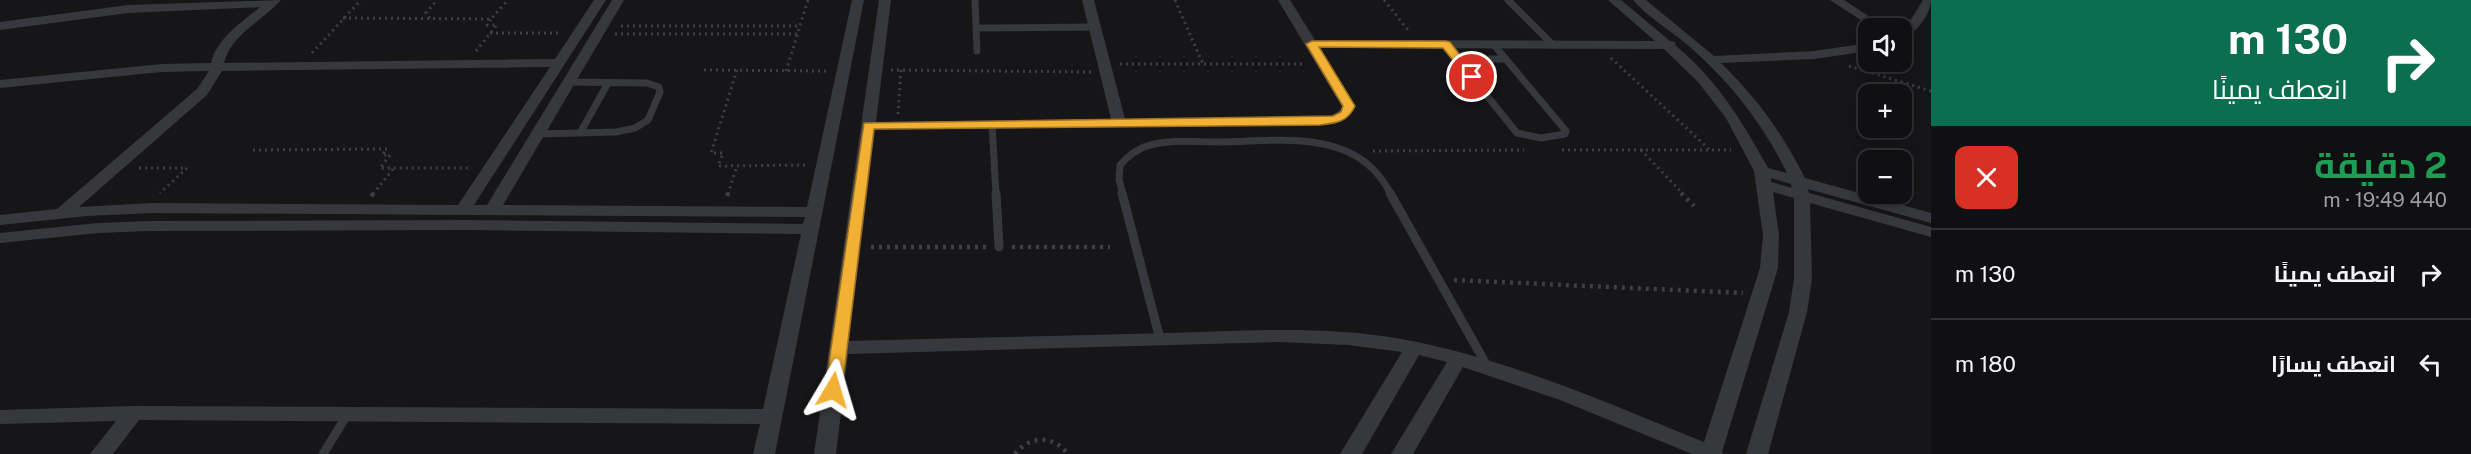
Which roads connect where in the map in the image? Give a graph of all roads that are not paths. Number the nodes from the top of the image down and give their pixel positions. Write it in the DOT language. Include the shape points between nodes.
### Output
graph roads {
  1 [pos="600,0"];
  2 [pos="618,0"];
  3 [pos="858,0"];
  4 [pos="885,0"];
  5 [pos="975,0"];
  6 [pos="1088,0"];
  7 [pos="1284,0"];
  8 [pos="1508,0"];
  9 [pos="1614,0"];
  10 [pos="1639,0"];
  11 [pos="1836,0"];
  12 [pos="1929,0"];
  13 [pos="273,1"];
  14 [pos="1865,18"];
  15 [pos="1912,25"];
  16 [pos="0,26"];
  17 [pos="1095,27"];
  18 [pos="976,28"];
  19 [pos="1312,44"];
  20 [pos="1446,45"];
  21 [pos="1494,45"];
  22 [pos="1552,45"];
  23 [pos="1666,45"];
  24 [pos="1695,45"];
  25 [pos="1858,49"];
  26 [pos="977,51"];
  27 [pos="1458,59"];
  28 [pos="1506,59"];
  29 [pos="1711,60"];
  30 [pos="559,63"];
  31 [pos="217,66"];
  32 [pos="567,82"];
  33 [pos="608,83"];
  34 [pos="0,84"];
  35 [pos="1119,124"];
  36 [pos="992,125"];
  37 [pos="868,126"];
  38 [pos="580,133"];
  39 [pos="537,134"];
  40 [pos="1763,178"];
  41 [pos="1800,188"];
  42 [pos="165,209"];
  43 [pos="463,210"];
  44 [pos="492,211"];
  45 [pos="61,214"];
  46 [pos="1931,218"];
  47 [pos="0,220"];
  48 [pos="812,220"];
  49 [pos="149,226"];
  50 [pos="1931,232"];
  51 [pos="0,238"];
  52 [pos="999,247"];
  53 [pos="1160,339"];
  54 [pos="839,348"];
  55 [pos="1414,348"];
  56 [pos="1458,359"];
  57 [pos="1487,366"];
  58 [pos="134,413"];
  59 [pos="347,415"];
  60 [pos="0,417"];
  61 [pos="771,417"];
  62 [pos="101,454"];
  63 [pos="323,454"];
  64 [pos="764,454"];
  65 [pos="825,454"];
  66 [pos="1351,454"];
  67 [pos="1402,454"];
  68 [pos="1712,454"];
  69 [pos="1757,454"];
  1 -- 30 [label="street"];
  2 -- 32 [label="street"];
  3 -- 48 [label="street"];
  4 -- 37 [label="street"];
  5 -- 18 [label="lane"];
  6 -- 17 [label="street"];
  7 -- 19 [label="street"];
  8 -- 22 [label="lane"];
  9 -- 23 [label="street"];
  10 -- 24 [label="street"];
  11 -- 14 [label="street"];
  12 -- 15 [label="street"];
  13 -- 16 [label="street" via="128,9"];
  13 -- 31 [label="street" via="229,40"];
  17 -- 18 [label="lane"];
  17 -- 35 [label="street"];
  18 -- 26 [label="lane"];
  19 -- 20 [label="street"];
  19 -- 35 [label="street" via="1349,106 1346,114 1336,119"];
  20 -- 21 [label="street"];
  20 -- 27 [label="lane"];
  21 -- 22 [label="street"];
  21 -- 28 [label="lane"];
  22 -- 23 [label="street"];
  23 -- 24 [label="street"];
  23 -- 40 [label="street" via="1687,62 1733,117"];
  24 -- 29 [label="street"];
  25 -- 29 [label="street"];
  27 -- 28 [label="lane"];
  27 -- 28 [label="lane" via="1517,134 1565,134"];
  29 -- 41 [label="street" via="1765,120 1782,146"];
  30 -- 31 [label="street"];
  30 -- 43 [label="street"];
  31 -- 34 [label="street"];
  31 -- 45 [label="street" via="202,92"];
  32 -- 33 [label="lane"];
  32 -- 39 [label="street"];
  33 -- 38 [label="lane"];
  33 -- 38 [label="lane" via="647,83 659,87 648,120 622,131"];
  35 -- 36 [label="street"];
  36 -- 37 [label="street"];
  36 -- 52 [label="lane"];
  37 -- 54 [label="street"];
  38 -- 39 [label="lane"];
  39 -- 44 [label="street"];
  40 -- 41 [label="street"];
  40 -- 68 [label="street" via="1771,252 1762,294"];
  41 -- 46 [label="street"];
  41 -- 50 [label="street"];
  41 -- 69 [label="street" via="1803,279 1798,312"];
  42 -- 43 [label="street"];
  42 -- 45 [label="street"];
  42 -- 49 [label="street"];
  43 -- 44 [label="street"];
  44 -- 48 [label="street" via="722,212"];
  45 -- 47 [label="street"];
  48 -- 49 [label="street"];
  48 -- 61 [label="street"];
  49 -- 51 [label="street"];
  53 -- 54 [label="street"];
  53 -- 55 [label="street" via="1346,338"];
  53 -- 57 [label="lane" via="1119,180 1120,165 1131,153 1151,145 1295,141 1346,151 1367,162 1380,176"];
  54 -- 65 [label="street"];
  55 -- 56 [label="street"];
  55 -- 66 [label="street"];
  56 -- 57 [label="street"];
  56 -- 67 [label="street"];
  57 -- 68 [label="street"];
  58 -- 59 [label="street"];
  58 -- 60 [label="street"];
  58 -- 62 [label="street"];
  59 -- 61 [label="street"];
  59 -- 63 [label="lane"];
  61 -- 64 [label="street"];
}
